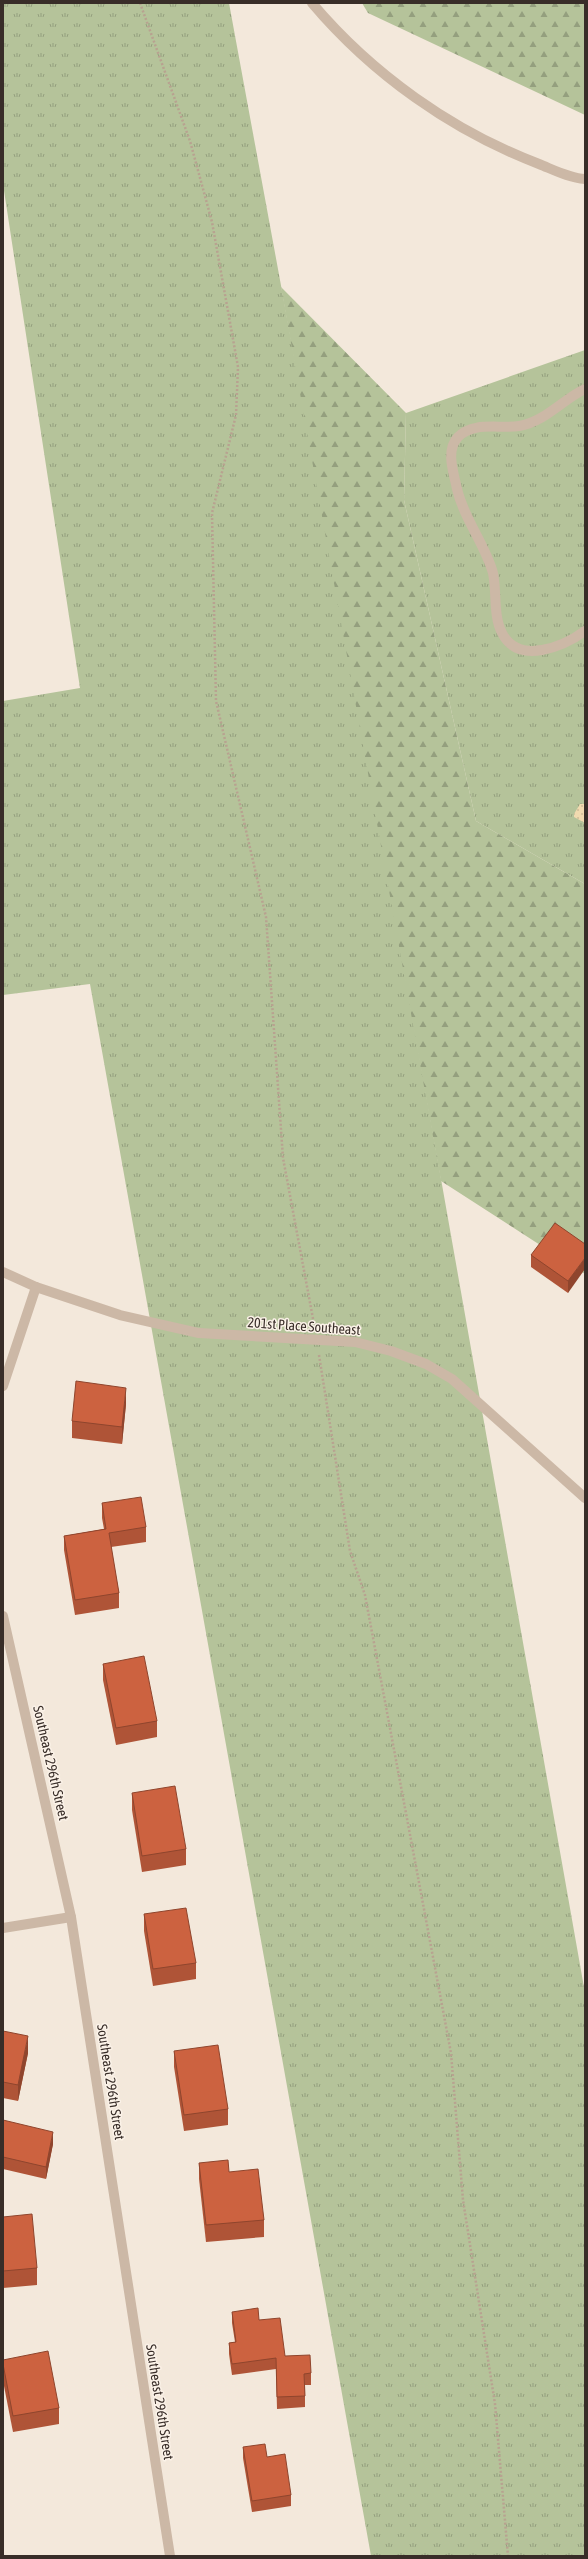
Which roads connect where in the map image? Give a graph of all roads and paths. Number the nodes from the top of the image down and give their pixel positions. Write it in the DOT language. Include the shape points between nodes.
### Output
graph roads {
  1 [pos="140,3"];
  2 [pos="312,3"];
  3 [pos="585,180"];
  4 [pos="585,389"];
  5 [pos="585,631"];
  6 [pos="3,1272"];
  7 [pos="36,1287"];
  8 [pos="317,1340"];
  9 [pos="3,1386"];
  10 [pos="585,1498"];
  11 [pos="3,1616"];
  12 [pos="71,1918"];
  13 [pos="3,1928"];
  14 [pos="170,2556"];
  15 [pos="508,2556"];
  1 -- 8 [label="path" via="192,148 212,222 238,367 236,415 212,513 216,701 266,917 283,1158"];
  2 -- 3 [label="street" via="380,72 448,120 521,157"];
  4 -- 5 [label="street" via="534,422 520,426 479,427 465,432 452,448 451,463 460,501 493,573 502,633 512,644 524,650 540,651 555,648"];
  6 -- 7 [label="street, 201st Place Southeast"];
  7 -- 8 [label="street, 201st Place Southeast" via="120,1314 199,1333"];
  7 -- 9 [label="street"];
  8 -- 10 [label="street, 201st Place Southeast" via="355,1342 391,1351 426,1364 452,1379"];
  8 -- 15 [label="path" via="350,1551 370,1617 451,2053 463,2200 495,2404"];
  11 -- 12 [label="street, Southeast 296th Street"];
  12 -- 13 [label="street"];
  12 -- 14 [label="street, Southeast 296th Street"];
}
